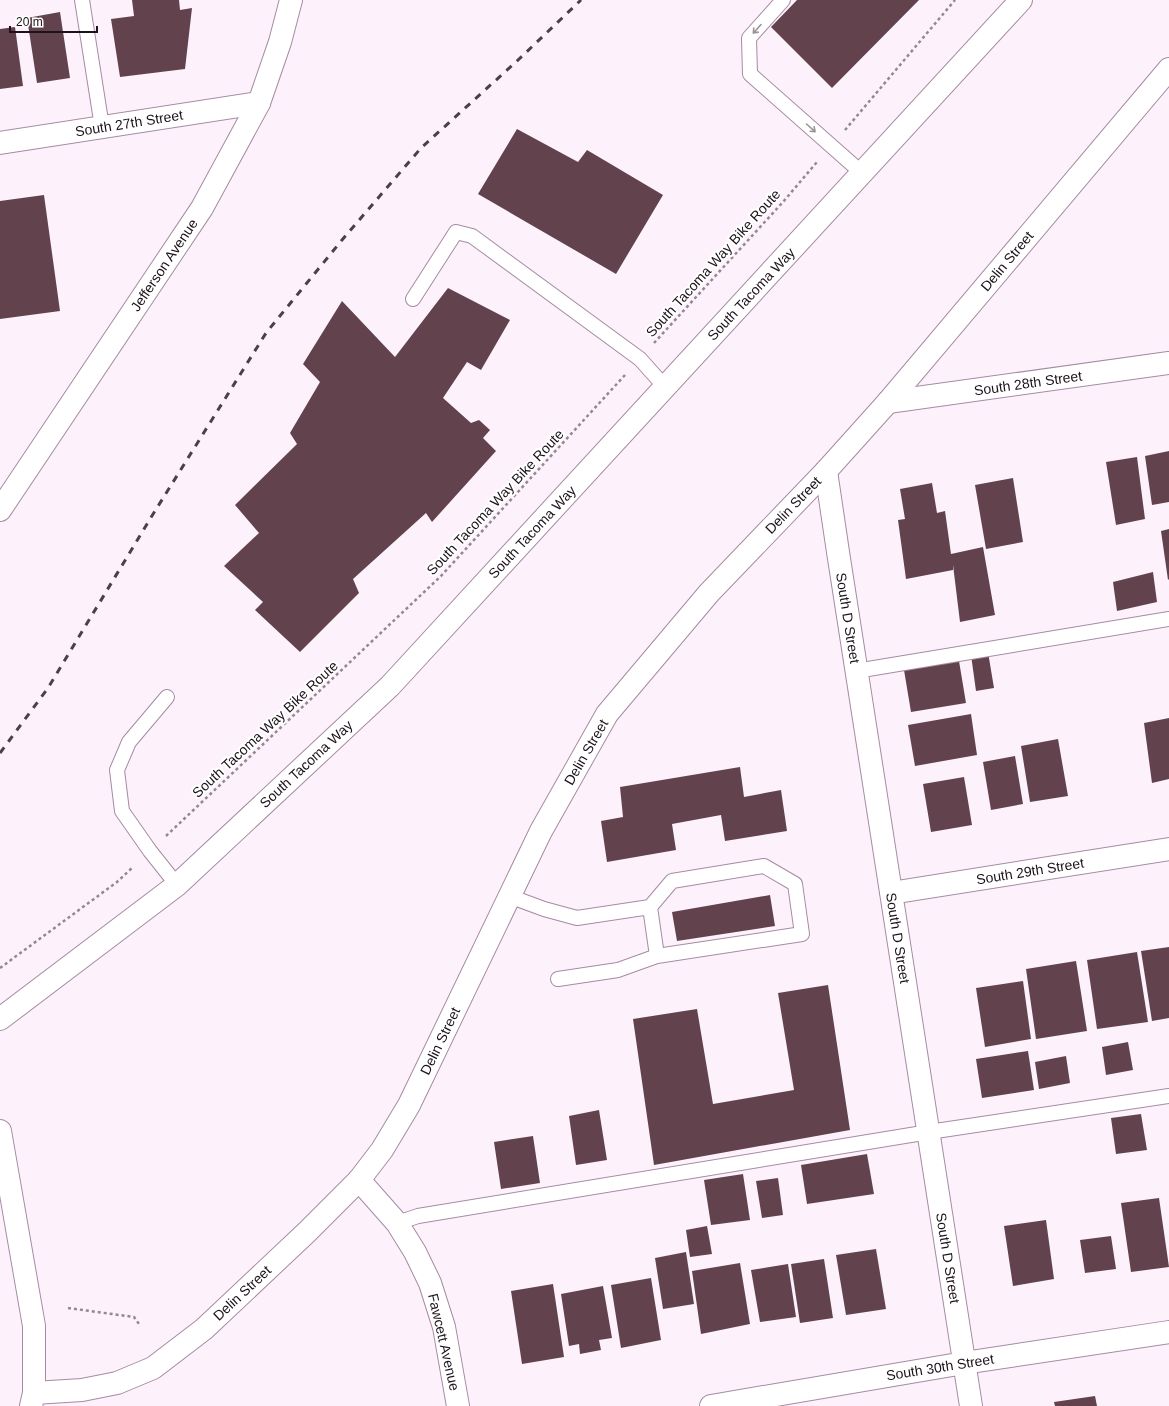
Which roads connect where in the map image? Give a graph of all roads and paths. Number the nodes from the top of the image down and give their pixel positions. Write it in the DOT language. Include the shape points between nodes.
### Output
graph roads {
  1 [pos="82,0"];
  2 [pos="291,0"];
  3 [pos="783,0"];
  4 [pos="955,0"];
  5 [pos="1021,0"];
  6 [pos="1169,68"];
  7 [pos="259,103"];
  8 [pos="102,127"];
  9 [pos="0,143"];
  10 [pos="831,146"];
  11 [pos="862,173"];
  12 [pos="413,299"];
  13 [pos="640,360"];
  14 [pos="1169,363"];
  15 [pos="665,388"];
  16 [pos="888,402"];
  17 [pos="826,470"];
  18 [pos="0,510"];
  19 [pos="1169,619"];
  20 [pos="856,671"];
  21 [pos="167,697"];
  22 [pos="1169,849"];
  23 [pos="150,851"];
  24 [pos="177,885"];
  25 [pos="891,893"];
  26 [pos="509,896"];
  27 [pos="650,907"];
  28 [pos="657,956"];
  29 [pos="0,968"];
  30 [pos="558,979"];
  31 [pos="0,1019"];
  32 [pos="1169,1096"];
  33 [pos="0,1131"];
  34 [pos="929,1132"];
  35 [pos="359,1180"];
  36 [pos="397,1223"];
  37 [pos="68,1308"];
  38 [pos="139,1324"];
  39 [pos="1169,1332"];
  40 [pos="964,1363"];
  41 [pos="33,1400"];
  42 [pos="458,1406"];
  43 [pos="711,1406"];
  44 [pos="971,1406"];
  1 -- 8 [label="lane"];
  2 -- 7 [label="street, Jefferson Avenue"];
  3 -- 10 [label="lane, one-way" via="749,38 750,74"];
  4 -- 10 [label="path, South Tacoma Way Bike Route"];
  5 -- 11 [label="street, South Tacoma Way"];
  6 -- 16 [label="street, Delin Street"];
  7 -- 8 [label="street, South 27th Street"];
  7 -- 18 [label="street, Jefferson Avenue" via="202,208"];
  8 -- 9 [label="street, South 27th Street"];
  10 -- 11 [label="lane"];
  10 -- 13 [label="path, South Tacoma Way Bike Route"];
  11 -- 15 [label="street, South Tacoma Way"];
  12 -- 13 [label="lane" via="456,232 472,236"];
  13 -- 15 [label="lane"];
  13 -- 23 [label="path, South Tacoma Way Bike Route" via="441,576"];
  14 -- 16 [label="street, South 28th Street"];
  15 -- 24 [label="street, South Tacoma Way" via="390,686"];
  16 -- 17 [label="street, Delin Street"];
  17 -- 20 [label="street, South D Street"];
  17 -- 26 [label="street, Delin Street" via="709,593 607,714 541,831"];
  19 -- 20 [label="lane"];
  20 -- 25 [label="street, South D Street"];
  21 -- 23 [label="lane" via="128,742 117,770 122,810"];
  22 -- 25 [label="street, South 29th Street"];
  23 -- 24 [label="lane"];
  23 -- 29 [label="path, South Tacoma Way Bike Route" via="117,882"];
  24 -- 31 [label="street, South Tacoma Way"];
  25 -- 34 [label="street, South D Street"];
  26 -- 27 [label="lane" via="577,918"];
  26 -- 35 [label="street, Delin Street" via="409,1105 382,1150"];
  27 -- 28 [label="lane"];
  27 -- 28 [label="lane" via="672,881 764,866 795,884 802,934"];
  28 -- 30 [label="lane" via="618,970"];
  32 -- 34 [label="lane"];
  33 -- 41 [label="street" via="34,1326"];
  34 -- 36 [label="lane" via="418,1216"];
  34 -- 40 [label="street, South D Street"];
  35 -- 36 [label="street, Fawcett Avenue"];
  35 -- 41 [label="street, Delin Street" via="204,1329 152,1368 117,1383"];
  36 -- 42 [label="street, Fawcett Avenue" via="430,1283 444,1327"];
  37 -- 38 [label="path" via="134,1317"];
  39 -- 40 [label="street, South 30th Street"];
  40 -- 43 [label="street, South 30th Street"];
  40 -- 44 [label="street, South D Street"];
}
